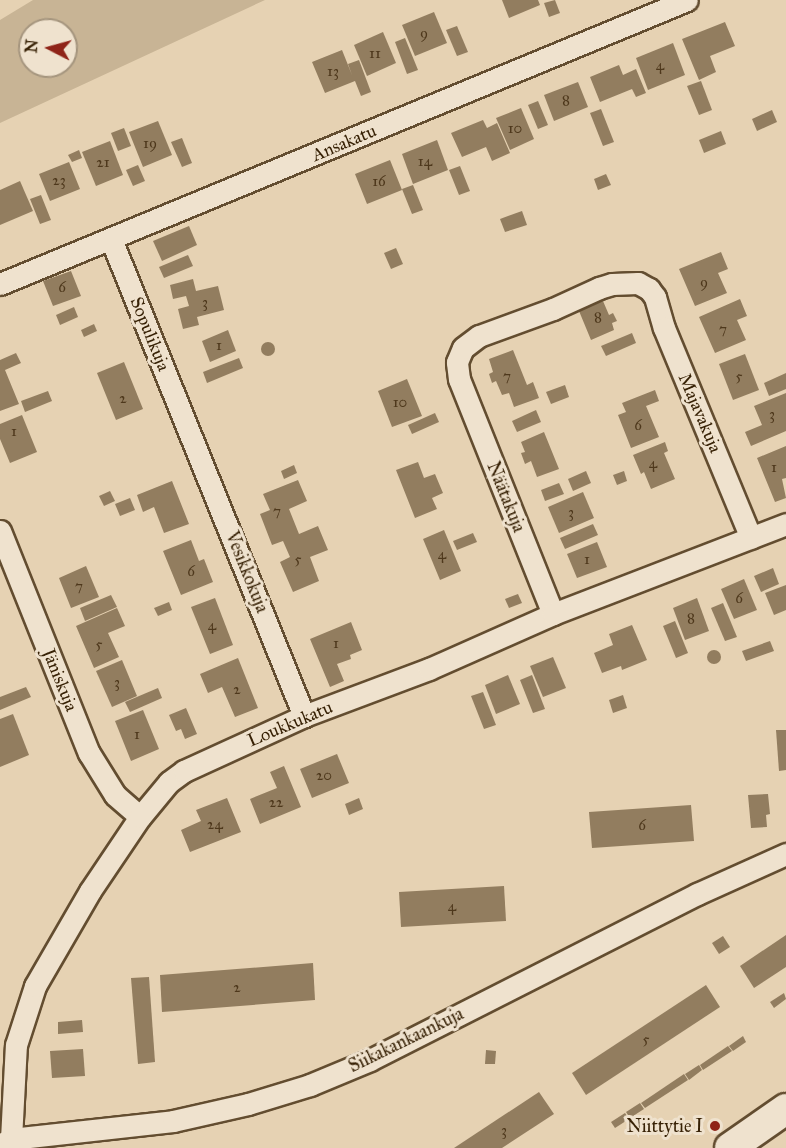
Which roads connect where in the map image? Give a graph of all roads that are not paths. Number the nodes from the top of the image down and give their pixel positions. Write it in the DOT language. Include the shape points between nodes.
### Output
graph roads {
  1 [pos="687,0"];
  2 [pos="111,239"];
  3 [pos="0,284"];
  4 [pos="459,379"];
  5 [pos="189,429"];
  6 [pos="786,524"];
  7 [pos="0,531"];
  8 [pos="751,538"];
  9 [pos="553,614"];
  10 [pos="304,716"];
  11 [pos="140,816"];
  12 [pos="786,854"];
  13 [pos="784,1114"];
  14 [pos="6,1142"];
  15 [pos="730,1148"];
  1 -- 2 [label="street, Ansakatu"];
  2 -- 3 [label="street, Ansakatu"];
  2 -- 5 [label="street, Sopulikuja"];
  4 -- 8 [label="street, Majavakuja" via="458,355 479,336 612,284 638,283 649,289 659,307 664,328"];
  4 -- 9 [label="street, Näätakuja"];
  5 -- 10 [label="street, Vesikkokuja"];
  6 -- 8 [label="street, Loukkukatu"];
  7 -- 11 [label="street, Jäniskuja" via="89,753 115,795"];
  8 -- 9 [label="street, Loukkukatu"];
  9 -- 10 [label="street, Loukkukatu" via="429,669"];
  10 -- 11 [label="street, Loukkukatu" via="184,771 159,792"];
  11 -- 14 [label="street, Loukkukatu" via="35,986 16,1045"];
  12 -- 14 [label="street, Siikakankaankuja" via="697,894 370,1060 310,1085 173,1121"];
  13 -- 15 [label="street"];
}
